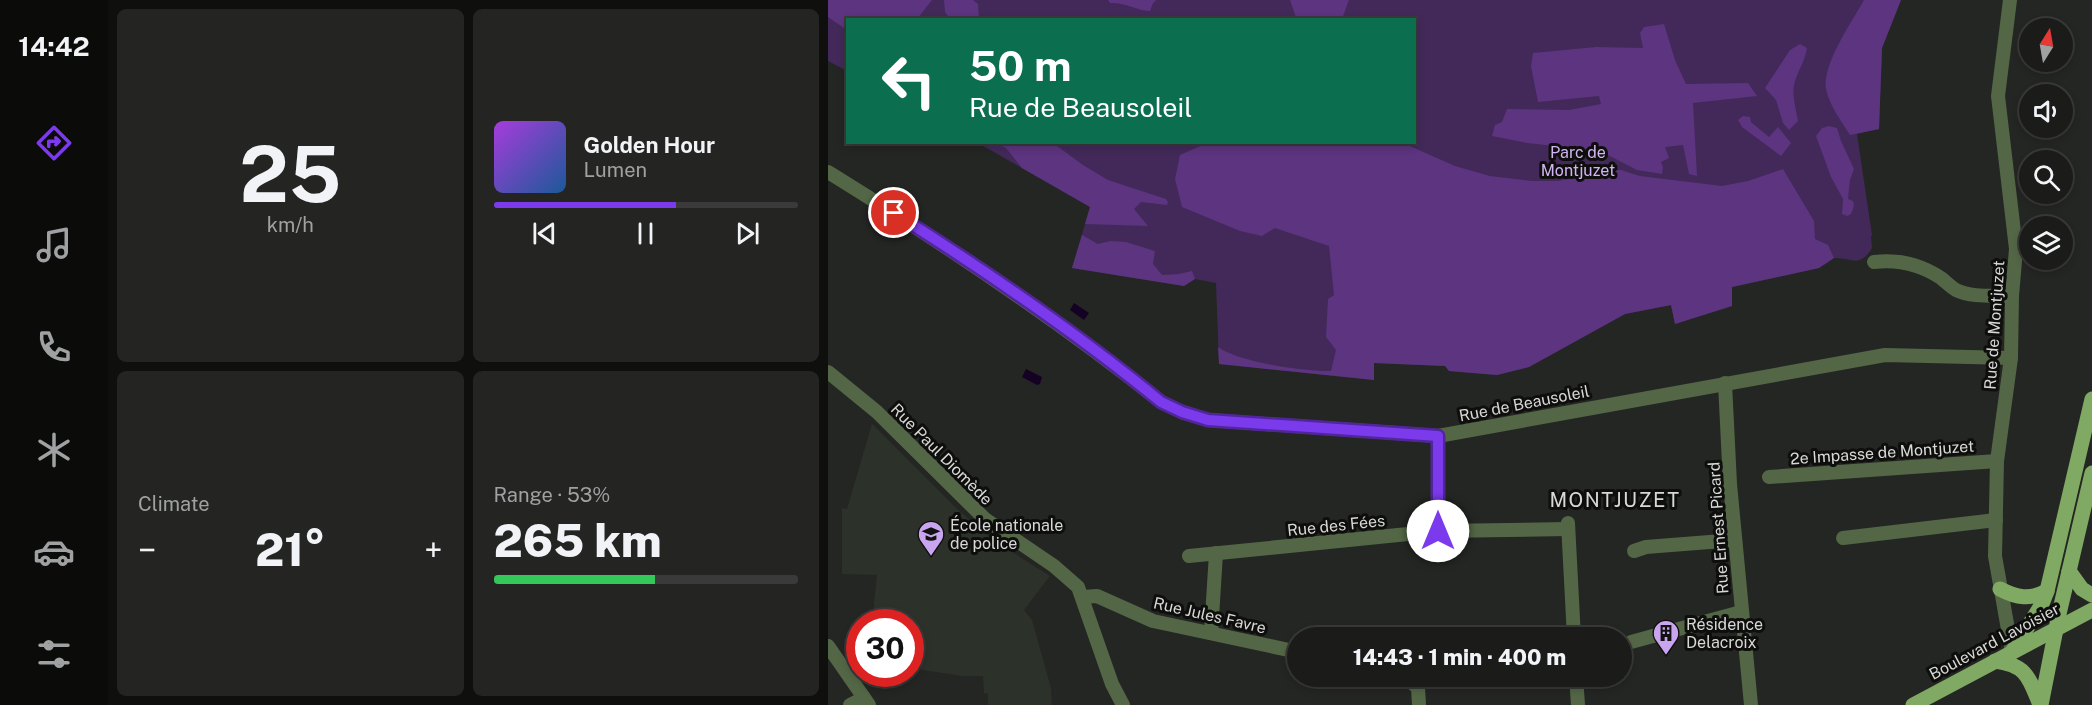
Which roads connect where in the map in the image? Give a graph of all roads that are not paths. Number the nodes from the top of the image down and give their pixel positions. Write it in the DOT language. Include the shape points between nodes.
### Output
graph roads {
  1 [pos="2010,0"];
  2 [pos="828,172"];
  3 [pos="1874,262"];
  4 [pos="2013,296"];
  5 [pos="2011,358"];
  6 [pos="828,372"];
  7 [pos="1725,383"];
  8 [pos="2092,399"];
  9 [pos="1438,436"];
  10 [pos="1997,461"];
  11 [pos="2092,473"];
  12 [pos="1769,477"];
  13 [pos="1995,520"];
  14 [pos="1438,531"];
  15 [pos="1843,538"];
  16 [pos="1735,540"];
  17 [pos="1634,551"];
  18 [pos="1216,553"];
  19 [pos="1189,556"];
  20 [pos="2069,571"];
  21 [pos="2000,589"];
  22 [pos="2047,591"];
  23 [pos="2092,595"];
  24 [pos="1083,597"];
  25 [pos="2092,610"];
  26 [pos="1741,612"];
  27 [pos="1573,627"];
  28 [pos="2056,629"];
  29 [pos="1211,633"];
  30 [pos="1632,642"];
  31 [pos="828,646"];
  32 [pos="1287,650"];
  33 [pos="2012,652"];
  34 [pos="1995,661"];
  35 [pos="1417,687"];
  36 [pos="1577,687"];
  37 [pos="867,701"];
  38 [pos="850,705"];
  39 [pos="1123,705"];
  40 [pos="1419,705"];
  41 [pos="1578,705"];
  42 [pos="1750,705"];
  43 [pos="1913,705"];
  44 [pos="2041,705"];
  1 -- 4 [label="street, Rue de Montjuzet" via="1998,96 2016,249"];
  2 -- 9 [label="street, Rue de Beausoleil" via="936,239 1045,314 1161,402 1182,412 1218,421"];
  3 -- 4 [label="street" via="1919,266 1955,290 1969,294"];
  4 -- 5 [label="street, Rue de Montjuzet"];
  5 -- 7 [label="street, Rue de Beausoleil" via="1885,355"];
  5 -- 10 [label="street, Rue de Montjuzet"];
  6 -- 24 [label="street, Rue Paul Diomède" via="877,412 985,519 1070,578"];
  7 -- 9 [label="street, Rue de Beausoleil"];
  7 -- 16 [label="street, Rue Ernest Picard"];
  8 -- 22 [label="main road"];
  9 -- 14 [label="street"];
  10 -- 12 [label="street, 2e Impasse de Montjuzet"];
  10 -- 13 [label="street, Rue de Montjuzet"];
  11 -- 20 [label="main road"];
  13 -- 15 [label="street"];
  13 -- 21 [label="street, Rue de Montjuzet"];
  14 -- 18 [label="street, Rue des Fées"];
  14 -- 27 [label="street, Rue des Fées" via="1568,526"];
  16 -- 17 [label="street"];
  16 -- 26 [label="street, Rue Ernest Picard"];
  18 -- 19 [label="street, Rue des Fées"];
  18 -- 29 [label="street"];
  20 -- 23 [label="main road" via="2082,589"];
  20 -- 28 [label="main road"];
  21 -- 22 [label="main road" via="2022,598"];
  21 -- 33 [label="street, Rue de Montjuzet"];
  22 -- 33 [label="main road"];
  24 -- 29 [label="street, Rue Jules Favre" via="1097,596 1153,621"];
  24 -- 39 [label="street, Rue Paul Diomède" via="1100,653"];
  25 -- 28 [label="main road, Boulevard Lavoisier"];
  26 -- 30 [label="street"];
  26 -- 42 [label="street, Rue Ernest Picard"];
  28 -- 33 [label="main road, Boulevard Lavoisier"];
  28 -- 44 [label="main road"];
  29 -- 32 [label="street, Rue Jules Favre"];
  31 -- 37 [label="street"];
  33 -- 34 [label="main road, Boulevard Lavoisier"];
  34 -- 43 [label="main road, Boulevard Lavoisier"];
  34 -- 44 [label="main road" via="2015,665 2026,673"];
  35 -- 40 [label="street"];
  36 -- 41 [label="street"];
  37 -- 38 [label="street"];
}
